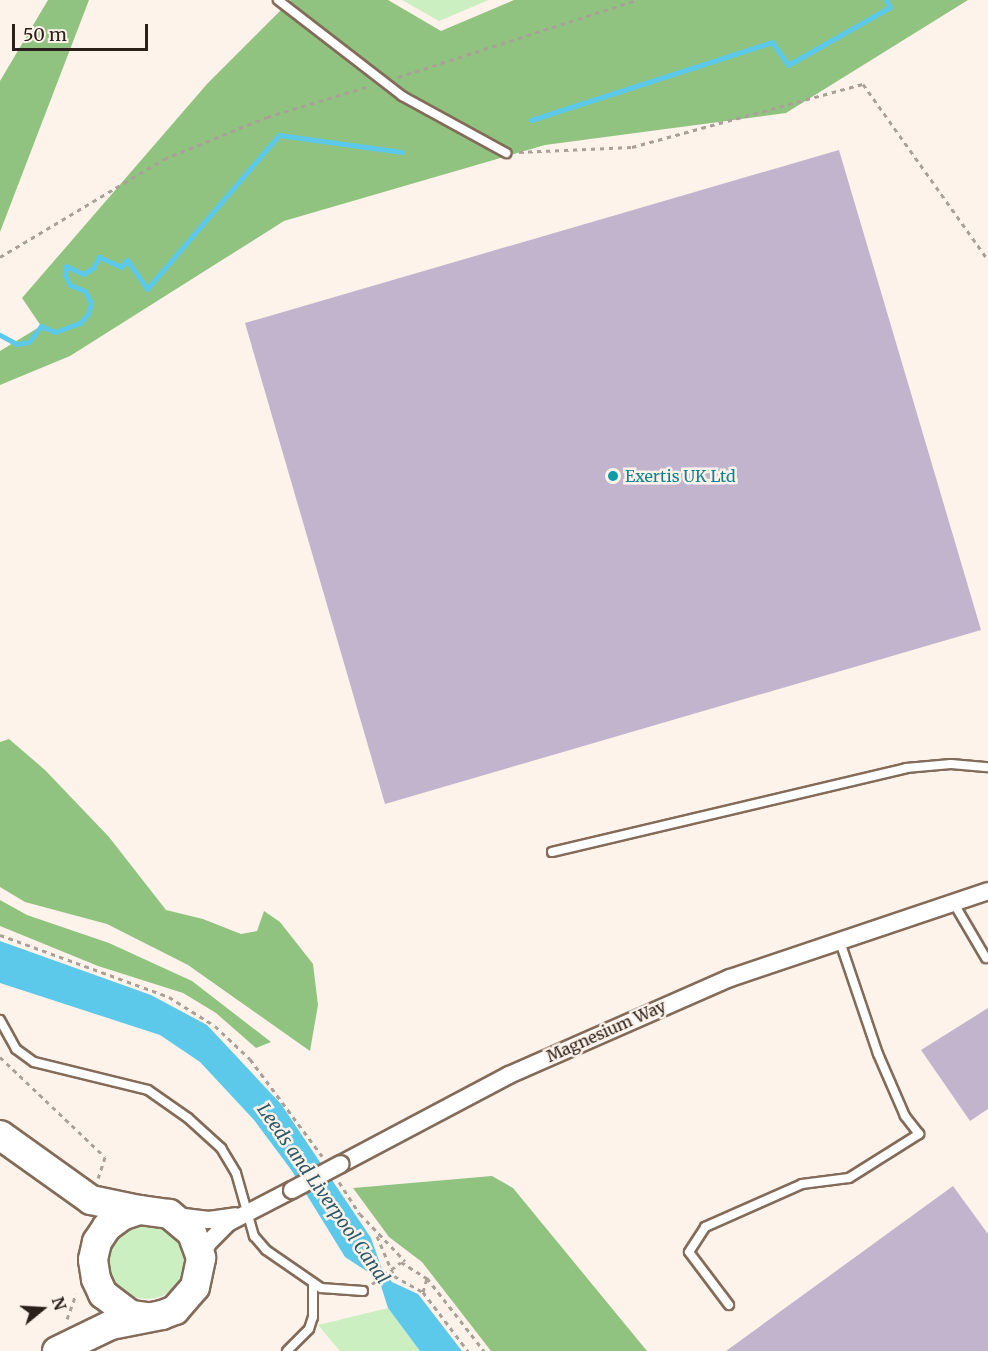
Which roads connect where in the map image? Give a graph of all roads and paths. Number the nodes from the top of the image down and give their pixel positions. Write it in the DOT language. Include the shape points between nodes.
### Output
graph roads {
  1 [pos="278,0"];
  2 [pos="637,0"];
  3 [pos="383,82"];
  4 [pos="506,153"];
  5 [pos="0,257"];
  6 [pos="988,260"];
  7 [pos="988,767"];
  8 [pos="552,852"];
  9 [pos="988,891"];
  10 [pos="953,902"];
  11 [pos="0,935"];
  12 [pos="838,939"];
  13 [pos="986,958"];
  14 [pos="0,1020"];
  15 [pos="0,1057"];
  16 [pos="0,1135"];
  17 [pos="324,1159"];
  18 [pos="339,1171"];
  19 [pos="83,1188"];
  20 [pos="139,1210"];
  21 [pos="246,1212"];
  22 [pos="169,1214"];
  23 [pos="377,1235"];
  24 [pos="201,1258"];
  25 [pos="403,1261"];
  26 [pos="384,1275"];
  27 [pos="427,1278"];
  28 [pos="96,1279"];
  29 [pos="313,1283"];
  30 [pos="363,1291"];
  31 [pos="423,1292"];
  32 [pos="729,1305"];
  33 [pos="148,1317"];
  34 [pos="61,1348"];
  35 [pos="287,1351"];
  36 [pos="468,1351"];
  37 [pos="484,1351"];
  1 -- 3 [label="lane"];
  2 -- 3 [label="path"];
  3 -- 4 [label="lane"];
  3 -- 5 [label="path" via="267,117 164,159"];
  4 -- 6 [label="path" via="632,147 863,84"];
  7 -- 8 [label="lane" via="951,764 906,768"];
  9 -- 10 [label="street, Magnesium Way"];
  10 -- 12 [label="street, Magnesium Way"];
  10 -- 13 [label="lane"];
  11 -- 17 [label="path" via="169,997 215,1026 250,1059"];
  12 -- 18 [label="street, Magnesium Way" via="607,1029 509,1075"];
  12 -- 32 [label="lane" via="878,1054 905,1116 919,1134 849,1178 802,1184 705,1227 689,1252"];
  14 -- 21 [label="lane" via="16,1049 34,1062 148,1090 188,1118 221,1148 236,1173"];
  15 -- 19 [label="path" via="105,1157"];
  16 -- 19 [label="highway"];
  18 -- 21 [label="street, Magnesium Way, bridge"];
  18 -- 23 [label="path"];
  19 -- 20 [label="highway" via="92,1200"];
  20 -- 22 [label="highway"];
  20 -- 28 [label="highway" via="115,1221 97,1242 93,1260"];
  21 -- 22 [label="street, Magnesium Way" via="209,1220"];
  21 -- 24 [label="street, Magnesium Way" via="216,1233"];
  21 -- 29 [label="lane" via="254,1236 293,1271"];
  22 -- 24 [label="highway" via="192,1233"];
  23 -- 25 [label="path"];
  23 -- 31 [label="path" via="394,1276"];
  24 -- 33 [label="highway" via="199,1278 186,1301 162,1315"];
  25 -- 26 [label="path, bridge"];
  25 -- 27 [label="path"];
  27 -- 31 [label="path"];
  27 -- 37 [label="path"];
  28 -- 33 [label="highway" via="116,1307 131,1315"];
  28 -- 34 [label="highway" via="85,1319"];
  29 -- 30 [label="lane" via="338,1291"];
  29 -- 35 [label="lane" via="311,1323"];
  31 -- 36 [label="path"];
  33 -- 34 [label="highway" via="111,1325"];
}
